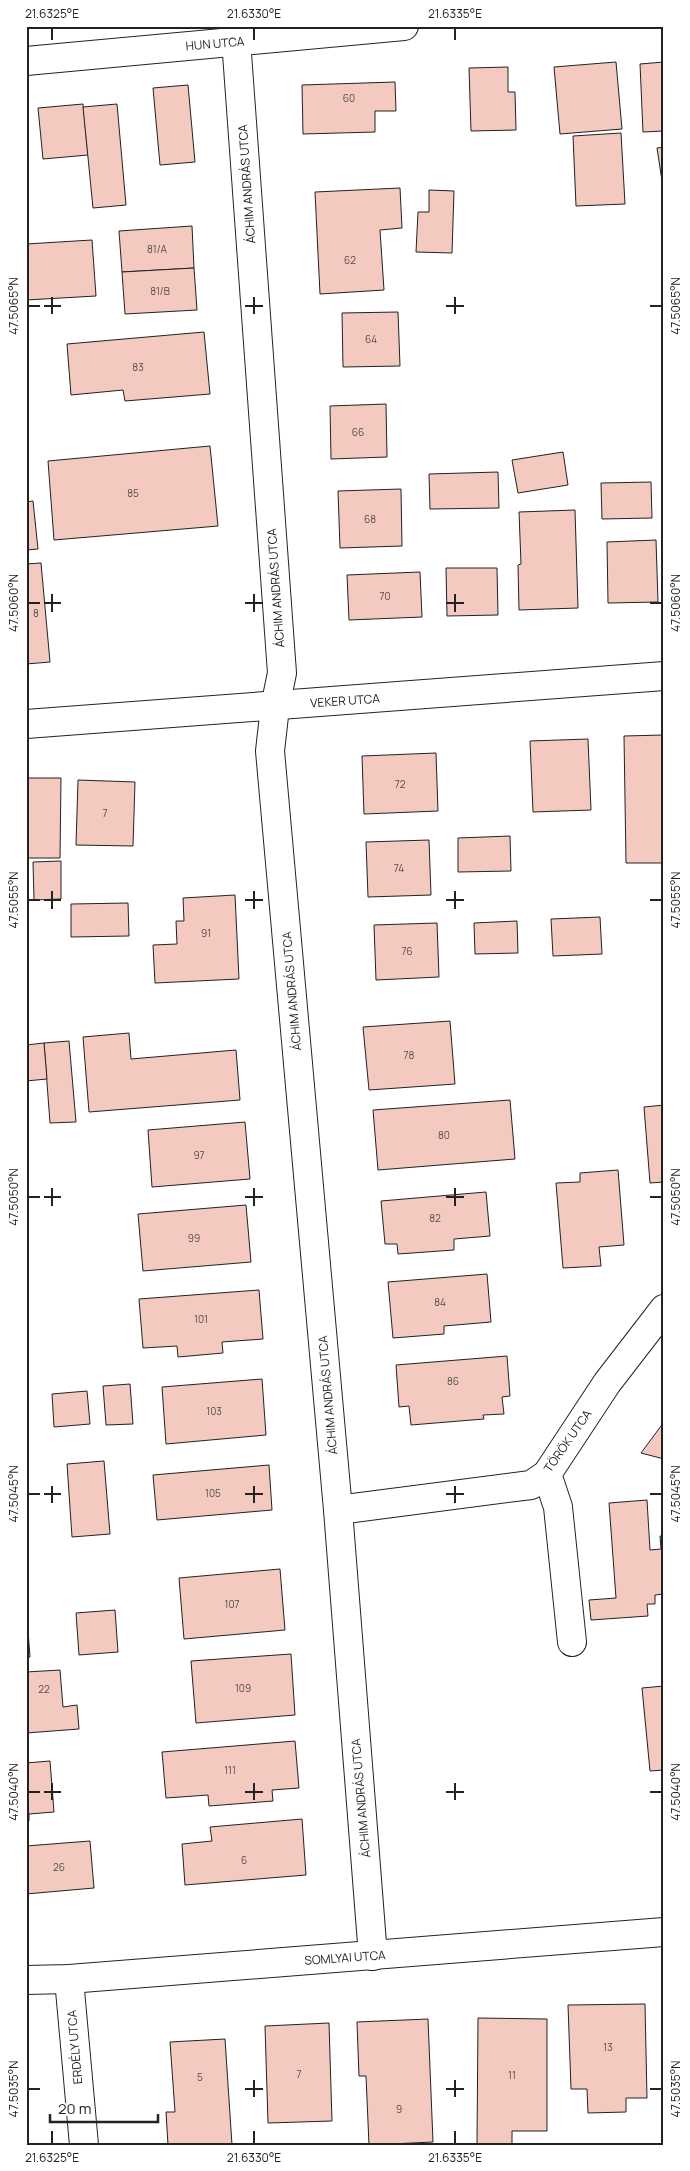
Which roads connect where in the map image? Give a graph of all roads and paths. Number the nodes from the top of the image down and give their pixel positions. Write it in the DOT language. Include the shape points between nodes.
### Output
graph roads {
  1 [pos="404,26"];
  2 [pos="236,34"];
  3 [pos="26,61"];
  4 [pos="664,676"];
  5 [pos="275,707"];
  6 [pos="26,724"];
  7 [pos="664,1309"];
  8 [pos="547,1474"];
  9 [pos="338,1510"];
  10 [pos="572,1642"];
  11 [pos="664,1932"];
  12 [pos="374,1956"];
  13 [pos="69,1979"];
  14 [pos="26,1980"];
  15 [pos="84,2145"];
  1 -- 2 [label="street, HUN UTCA"];
  2 -- 3 [label="street, HUN UTCA"];
  2 -- 5 [label="street, ÁCHIM ANDRÁS UTCA" via="282,673"];
  4 -- 5 [label="street, VEKER UTCA"];
  5 -- 6 [label="street, VEKER UTCA"];
  5 -- 9 [label="street, ÁCHIM ANDRÁS UTCA" via="270,751"];
  7 -- 8 [label="street, TÖRÖK UTCA" via="608,1383"];
  8 -- 9 [label="street, TÖRÖK UTCA" via="531,1485"];
  8 -- 10 [label="street" via="558,1507"];
  9 -- 12 [label="street, ÁCHIM ANDRÁS UTCA"];
  11 -- 12 [label="street, SOMLYAI UTCA"];
  12 -- 13 [label="street, SOMLYAI UTCA"];
  13 -- 14 [label="street, SOMLYAI UTCA"];
  13 -- 15 [label="street, ERDÉLY UTCA"];
}
